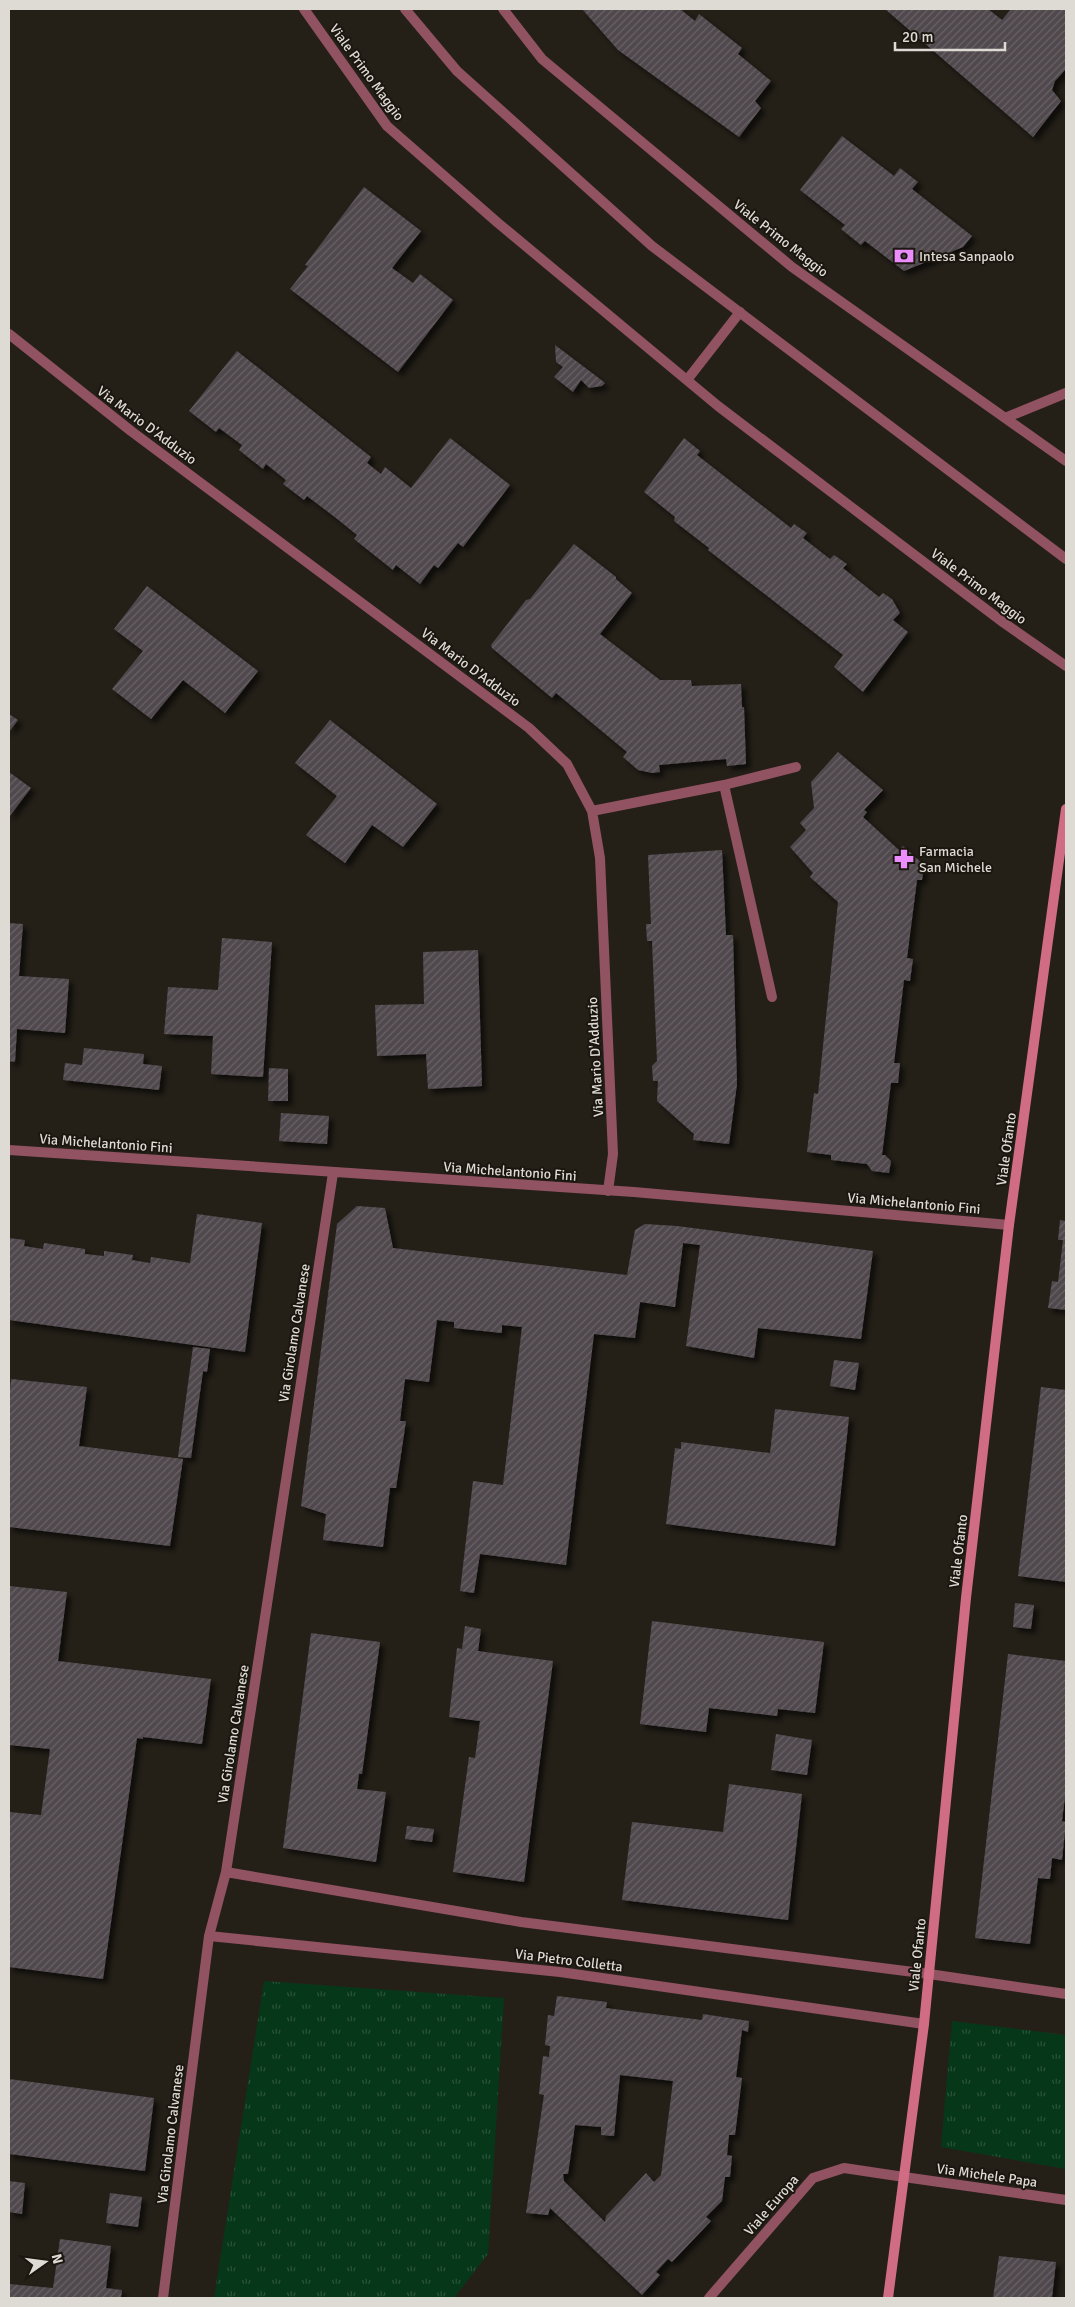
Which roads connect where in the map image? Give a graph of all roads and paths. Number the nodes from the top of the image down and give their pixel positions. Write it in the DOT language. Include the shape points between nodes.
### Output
graph roads {
  1 [pos="304,9"];
  2 [pos="405,9"];
  3 [pos="503,9"];
  4 [pos="740,312"];
  5 [pos="9,334"];
  6 [pos="687,380"];
  7 [pos="1066,393"];
  8 [pos="1005,418"];
  9 [pos="1066,461"];
  10 [pos="1066,559"];
  11 [pos="1066,666"];
  12 [pos="796,767"];
  13 [pos="724,785"];
  14 [pos="1066,809"];
  15 [pos="592,811"];
  16 [pos="772,997"];
  17 [pos="9,1150"];
  18 [pos="333,1173"];
  19 [pos="608,1191"];
  20 [pos="1009,1225"];
  21 [pos="226,1872"];
  22 [pos="209,1936"];
  23 [pos="930,1974"];
  24 [pos="1066,1994"];
  25 [pos="924,2024"];
  26 [pos="904,2177"];
  27 [pos="1066,2200"];
  28 [pos="163,2298"];
  29 [pos="709,2298"];
  30 [pos="888,2298"];
  1 -- 6 [label="street, Viale Primo Maggio" via="387,126"];
  2 -- 4 [label="street" via="457,71 652,246"];
  3 -- 8 [label="street, Viale Primo Maggio" via="542,59 785,260"];
  4 -- 6 [label="street"];
  4 -- 10 [label="street"];
  5 -- 15 [label="street, Via Mario D'Adduzio" via="131,431 529,728 567,764"];
  6 -- 11 [label="street, Viale Primo Maggio" via="1004,623"];
  7 -- 8 [label="street"];
  8 -- 9 [label="street, Viale Primo Maggio"];
  12 -- 13 [label="street"];
  13 -- 15 [label="street"];
  13 -- 16 [label="street"];
  14 -- 20 [label="main road, Viale Ofanto"];
  15 -- 19 [label="street, Via Mario D'Adduzio" via="600,858 613,1154"];
  17 -- 18 [label="street, Via Michelantonio Fini"];
  18 -- 19 [label="street, Via Michelantonio Fini"];
  18 -- 21 [label="street, Via Girolamo Calvanese"];
  19 -- 20 [label="street, Via Michelantonio Fini"];
  20 -- 23 [label="main road, Viale Ofanto" via="966,1598"];
  21 -- 22 [label="street, Via Girolamo Calvanese"];
  21 -- 23 [label="street" via="521,1922"];
  22 -- 25 [label="street, Via Pietro Colletta" via="560,1972"];
  22 -- 28 [label="street, Via Girolamo Calvanese"];
  23 -- 24 [label="street"];
  23 -- 25 [label="main road, Viale Ofanto"];
  25 -- 26 [label="main road, Viale Ofanto"];
  26 -- 27 [label="street, Via Michele Papa"];
  26 -- 29 [label="street, Viale Europa" via="844,2168 813,2178"];
  26 -- 30 [label="main road, Viale Ofanto"];
}
